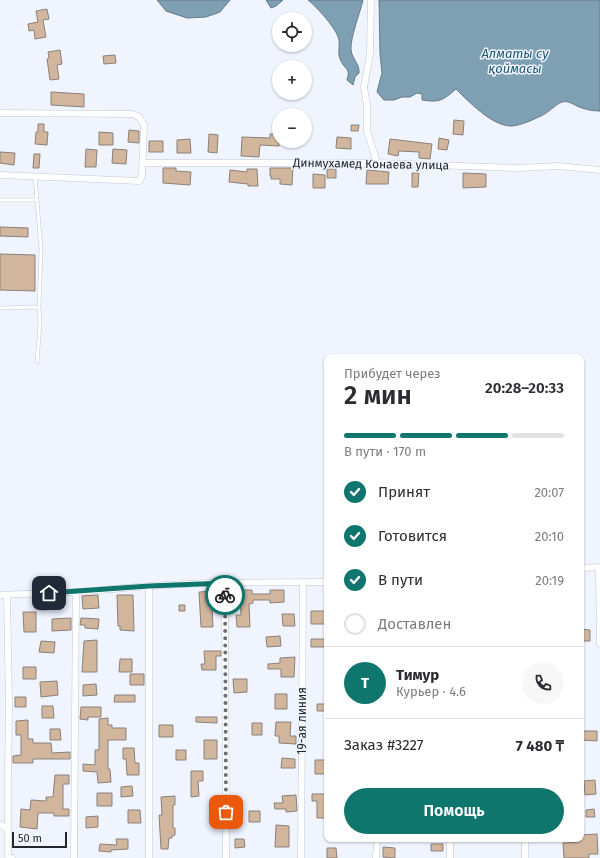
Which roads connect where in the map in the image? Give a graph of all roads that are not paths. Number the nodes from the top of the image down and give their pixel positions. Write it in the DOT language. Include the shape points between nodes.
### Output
graph roads {
  1 [pos="371,0"];
  2 [pos="0,113"];
  3 [pos="142,163"];
  4 [pos="377,163"];
  5 [pos="600,170"];
  6 [pos="0,175"];
  7 [pos="35,177"];
  8 [pos="0,200"];
  9 [pos="37,200"];
  10 [pos="39,307"];
  11 [pos="0,308"];
  12 [pos="37,362"];
  13 [pos="584,568"];
  14 [pos="599,568"];
  15 [pos="324,582"];
  16 [pos="225,583"];
  17 [pos="303,583"];
  18 [pos="149,586"];
  19 [pos="76,592"];
  20 [pos="3,595"];
  21 [pos="600,644"];
  22 [pos="0,824"];
  23 [pos="8,830"];
  24 [pos="376,842"];
  25 [pos="450,842"];
  26 [pos="525,842"];
  27 [pos="10,857"];
  28 [pos="74,858"];
  29 [pos="149,858"];
  30 [pos="226,858"];
  31 [pos="301,858"];
  32 [pos="376,858"];
  33 [pos="450,858"];
  34 [pos="525,858"];
  1 -- 4 [label="street" via="370,54 364,87 367,131"];
  2 -- 3 [label="street" via="139,116 144,125"];
  3 -- 4 [label="street, Динмухамед Конаева улица"];
  3 -- 7 [label="street" via="140,181"];
  4 -- 5 [label="street, Динмухамед Конаева улица" via="518,168 558,166"];
  6 -- 7 [label="street"];
  7 -- 9 [label="lane"];
  8 -- 9 [label="lane"];
  9 -- 10 [label="lane" via="41,249"];
  10 -- 11 [label="lane"];
  10 -- 12 [label="lane"];
  13 -- 14 [label="street"];
  14 -- 21 [label="street"];
  15 -- 17 [label="street"];
  16 -- 17 [label="street"];
  16 -- 18 [label="street"];
  16 -- 30 [label="street"];
  17 -- 31 [label="street, 19-ая линия"];
  18 -- 19 [label="street"];
  18 -- 29 [label="street"];
  19 -- 20 [label="street"];
  19 -- 28 [label="street"];
  20 -- 23 [label="street" via="10,704"];
  22 -- 23 [label="street"];
  23 -- 27 [label="street"];
  24 -- 32 [label="street"];
  25 -- 33 [label="street"];
  26 -- 34 [label="street"];
}
